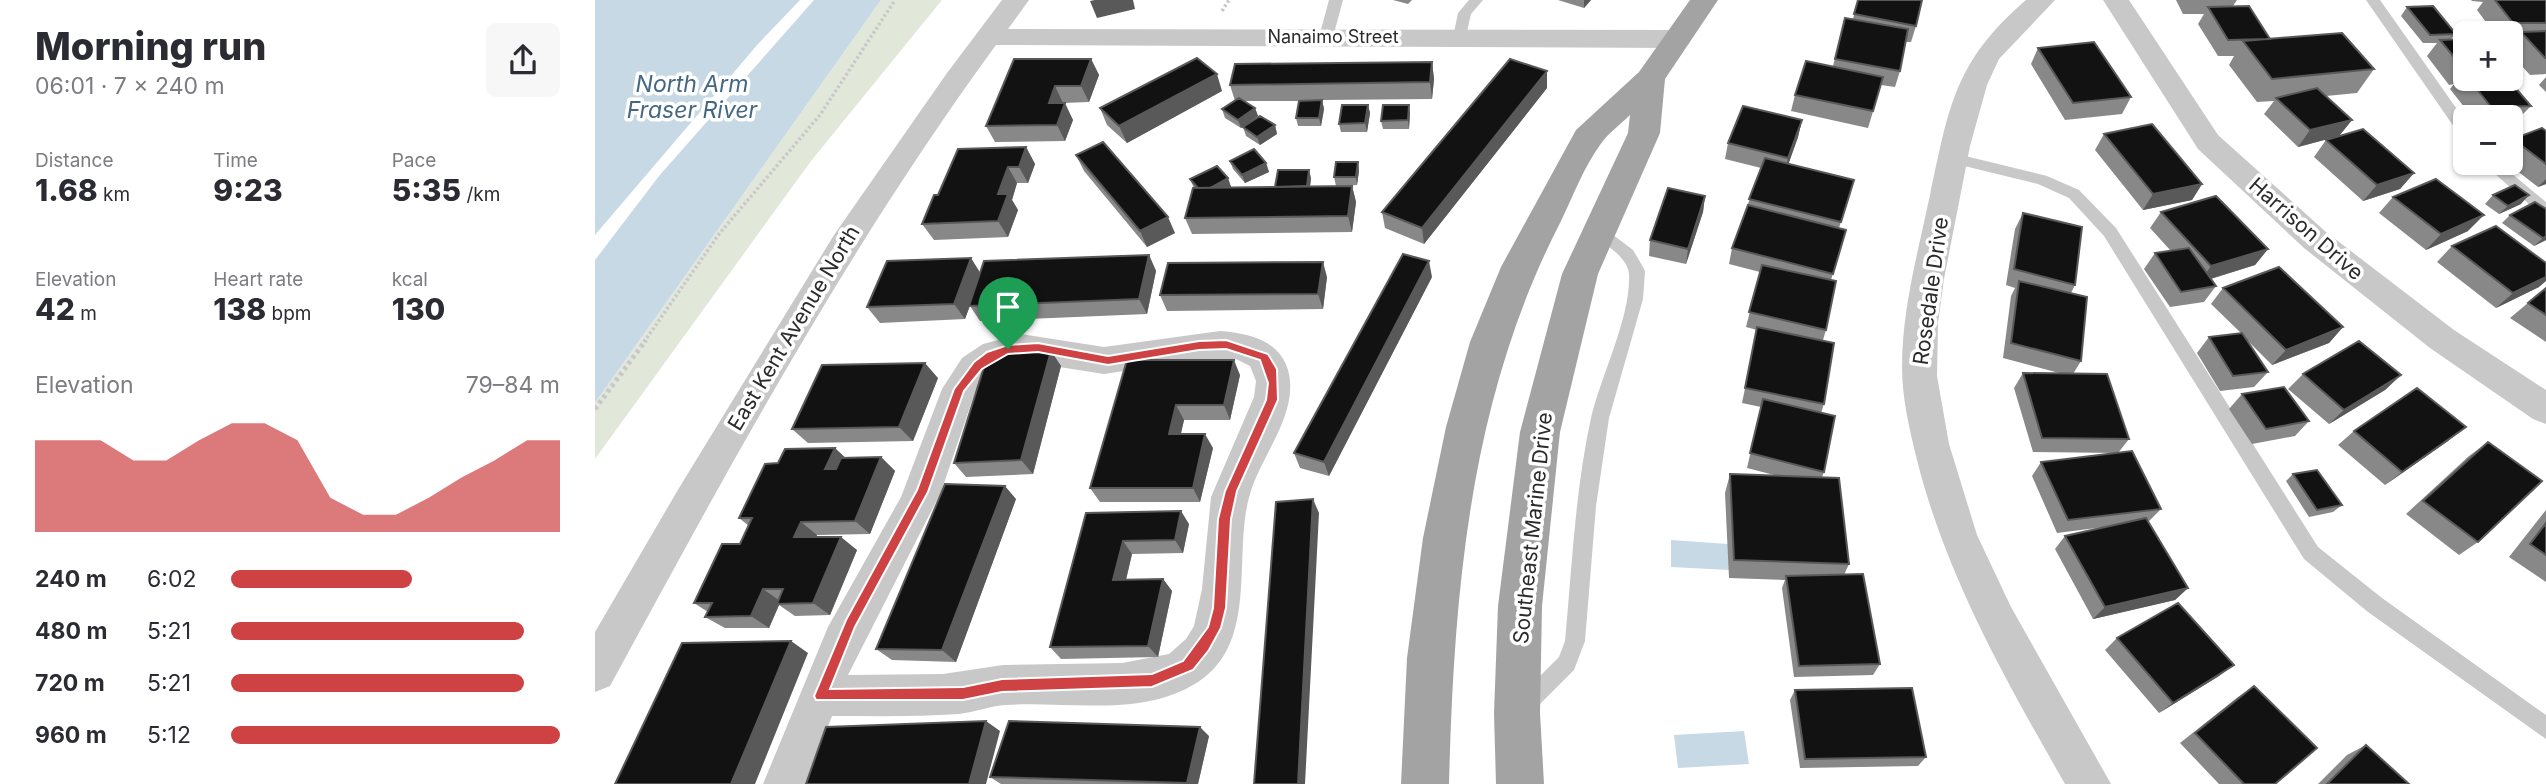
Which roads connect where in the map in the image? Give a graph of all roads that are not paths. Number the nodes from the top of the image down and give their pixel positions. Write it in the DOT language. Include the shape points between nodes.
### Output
graph roads {
  1 [pos="1016,0"];
  2 [pos="1336,0"];
  3 [pos="1476,0"];
  4 [pos="1705,0"];
  5 [pos="2042,0"];
  6 [pos="2116,0"];
  7 [pos="2372,0"];
  8 [pos="987,37"];
  9 [pos="1326,37"];
  10 [pos="1460,37"];
  11 [pos="1678,38"];
  12 [pos="1650,79"];
  13 [pos="2453,115"];
  14 [pos="1953,158"];
  15 [pos="2504,175"];
  16 [pos="2546,211"];
  17 [pos="1600,231"];
  18 [pos="2546,410"];
  19 [pos="595,672"];
  20 [pos="821,696"];
  21 [pos="1517,713"];
  22 [pos="2546,728"];
  23 [pos="785,784"];
  24 [pos="1425,784"];
  25 [pos="1520,784"];
  26 [pos="2089,784"];
  1 -- 8 [label="street, East Kent Avenue North"];
  2 -- 9 [label="lane"];
  3 -- 10 [label="lane" via="1465,13"];
  4 -- 11 [label="main road, Southeast Marine Drive"];
  5 -- 14 [label="street, Rosedale Drive" via="2023,15 1979,67"];
  6 -- 18 [label="street, Harrison Drive" via="2207,142 2325,248 2442,340"];
  7 -- 13 [label="lane"];
  8 -- 9 [label="street, Nanaimo Street"];
  8 -- 19 [label="street, East Kent Avenue North" via="865,210 714,459"];
  9 -- 10 [label="street, Nanaimo Street"];
  10 -- 11 [label="street, Nanaimo Street"];
  11 -- 12 [label="main road, Southeast Marine Drive"];
  12 -- 17 [label="main road, Southeast Marine Drive" via="1644,134"];
  12 -- 24 [label="main road, Southeast Marine Drive" via="1587,138 1519,267 1489,342 1444,538 1430,658"];
  14 -- 22 [label="lane" via="2042,180 2074,194 2110,232 2311,553"];
  14 -- 26 [label="street, Rosedale Drive" via="1921,336 1924,412 1940,484 1968,563 2001,631"];
  15 -- 16 [label="lane"];
  17 -- 21 [label="main road, Southeast Marine Drive" via="1580,274 1540,432 1521,606"];
  17 -- 21 [label="lane" via="1627,254 1637,271 1635,299 1600,418 1587,506 1576,641 1567,663"];
  20 -- 20 [label="street" via="850,624 922,492 959,389 991,355 1038,347 1108,360 1226,345 1264,357 1274,383 1272,400 1231,491 1214,628 1188,665 1152,680 1002,685 963,693"];
  20 -- 23 [label="street"];
  21 -- 25 [label="main road, Southeast Marine Drive"];
}
